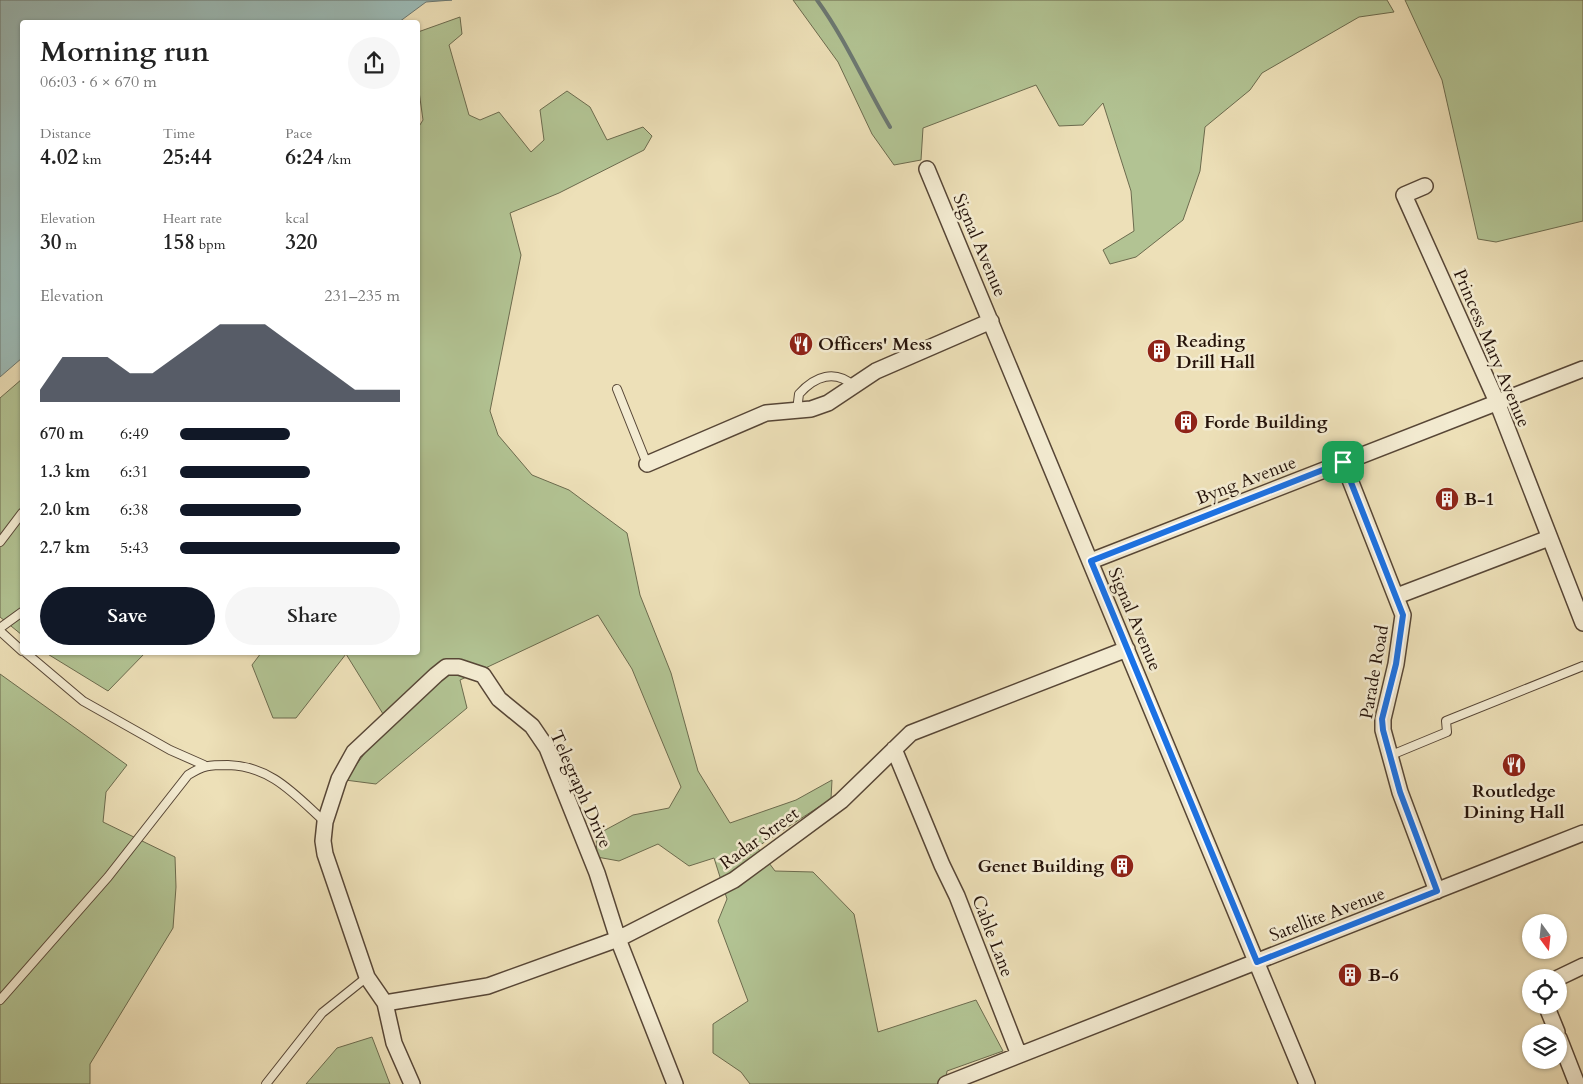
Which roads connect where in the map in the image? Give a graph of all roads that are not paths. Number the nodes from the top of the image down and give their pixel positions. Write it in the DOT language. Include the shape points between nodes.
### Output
graph roads {
  1 [pos="927,169"];
  2 [pos="1425,186"];
  3 [pos="991,321"];
  4 [pos="1583,369"];
  5 [pos="854,386"];
  6 [pos="616,389"];
  7 [pos="1497,402"];
  8 [pos="796,410"];
  9 [pos="1343,462"];
  10 [pos="647,464"];
  11 [pos="20,516"];
  12 [pos="1549,538"];
  13 [pos="0,542"];
  14 [pos="1091,561"];
  15 [pos="1397,596"];
  16 [pos="20,614"];
  17 [pos="1583,623"];
  18 [pos="0,630"];
  19 [pos="20,648"];
  20 [pos="1127,649"];
  21 [pos="28,655"];
  22 [pos="1583,666"];
  23 [pos="894,749"];
  24 [pos="1388,756"];
  25 [pos="204,765"];
  26 [pos="325,822"];
  27 [pos="1583,834"];
  28 [pos="1437,891"];
  29 [pos="618,939"];
  30 [pos="1257,962"];
  31 [pos="1583,966"];
  32 [pos="1567,974"];
  33 [pos="367,977"];
  34 [pos="0,1000"];
  35 [pos="385,1003"];
  36 [pos="1019,1055"];
  37 [pos="1567,1058"];
  38 [pos="266,1084"];
  39 [pos="412,1084"];
  40 [pos="676,1084"];
  41 [pos="946,1084"];
  42 [pos="1307,1084"];
  43 [pos="1577,1084"];
  1 -- 3 [label="street, Signal Avenue"];
  2 -- 7 [label="street, Princess Mary Avenue" via="1404,195"];
  3 -- 5 [label="street" via="876,371"];
  3 -- 14 [label="street, Signal Avenue"];
  4 -- 7 [label="street, Byng Avenue"];
  5 -- 8 [label="street" via="828,403"];
  5 -- 8 [label="lane" via="846,378 838,376 813,381 799,394"];
  6 -- 10 [label="lane"];
  7 -- 9 [label="street, Byng Avenue"];
  7 -- 12 [label="street, Princess Mary Avenue"];
  8 -- 10 [label="street" via="766,413"];
  9 -- 14 [label="street, Byng Avenue"];
  9 -- 15 [label="street, Parade Road"];
  11 -- 13 [label="lane"];
  12 -- 15 [label="street"];
  12 -- 17 [label="street, Princess Mary Avenue"];
  14 -- 20 [label="street, Signal Avenue"];
  15 -- 24 [label="street, Parade Road" via="1403,625 1382,719"];
  16 -- 18 [label="lane"];
  18 -- 19 [label="lane"];
  20 -- 23 [label="street, Radar Street" via="911,733"];
  20 -- 30 [label="street, Signal Avenue"];
  21 -- 25 [label="lane" via="83,700 170,750"];
  22 -- 24 [label="lane" via="1446,721 1447,732"];
  23 -- 29 [label="street, Radar Street" via="841,801 734,880"];
  23 -- 36 [label="street, Cable Lane" via="957,896"];
  24 -- 28 [label="street, Parade Road"];
  25 -- 26 [label="lane" via="244,766 268,774"];
  25 -- 34 [label="lane" via="188,775 108,877"];
  26 -- 29 [label="street, Telegraph Drive" via="339,779 354,752 375,730 446,668 458,667 483,675 499,699 532,726 547,748 597,873"];
  26 -- 33 [label="street, Telegraph Drive" via="325,854"];
  27 -- 28 [label="street, Satellite Avenue"];
  28 -- 30 [label="street, Satellite Avenue"];
  29 -- 35 [label="street, Radar Street" via="488,986"];
  29 -- 40 [label="street, Telegraph Drive"];
  30 -- 36 [label="street, Satellite Avenue"];
  30 -- 42 [label="street, Signal Avenue"];
  31 -- 32 [label="street"];
  33 -- 35 [label="street, Telegraph Drive"];
  33 -- 38 [label="lane" via="322,1013"];
  35 -- 39 [label="street, Telegraph Drive" via="394,1043"];
  36 -- 41 [label="street, Satellite Avenue"];
  37 -- 43 [label="street"];
}
